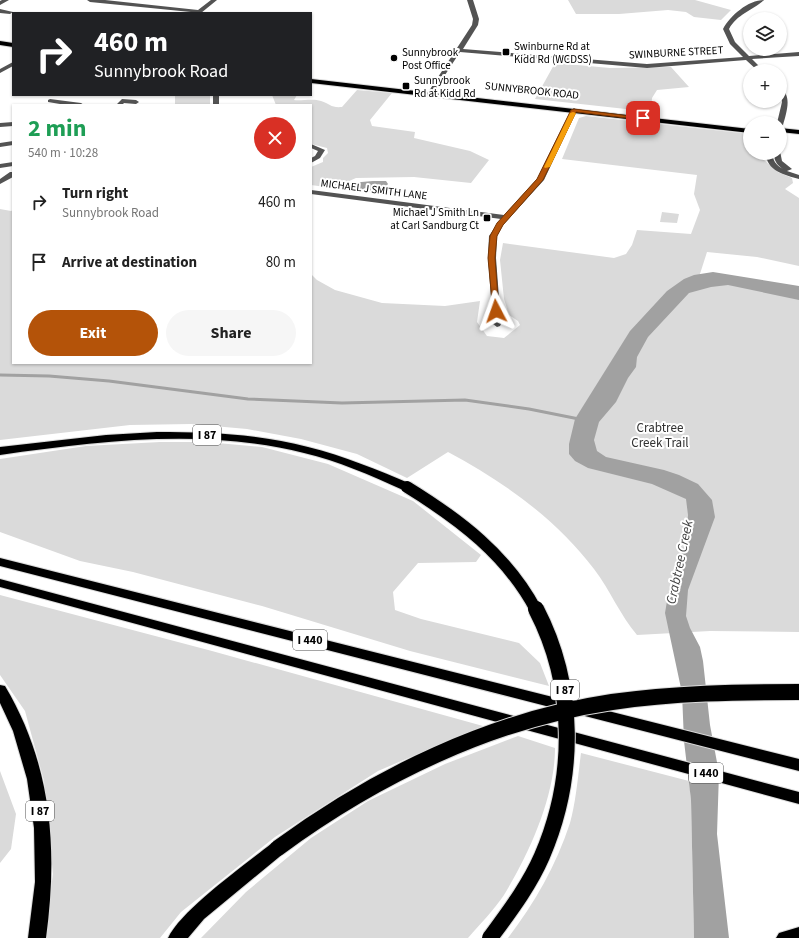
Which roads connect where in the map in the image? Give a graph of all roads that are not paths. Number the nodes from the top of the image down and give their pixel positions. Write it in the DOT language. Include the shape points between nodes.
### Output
graph roads {
  1 [pos="6,0"];
  2 [pos="90,0"];
  3 [pos="214,0"];
  4 [pos="470,0"];
  5 [pos="761,0"];
  6 [pos="108,1"];
  7 [pos="0,3"];
  8 [pos="99,7"];
  9 [pos="0,11"];
  10 [pos="10,12"];
  11 [pos="0,40"];
  12 [pos="12,41"];
  13 [pos="0,43"];
  14 [pos="12,45"];
  15 [pos="459,50"];
  16 [pos="799,54"];
  17 [pos="747,58"];
  18 [pos="753,64"];
  19 [pos="12,65"];
  20 [pos="0,71"];
  21 [pos="312,77"];
  22 [pos="312,81"];
  23 [pos="432,92"];
  24 [pos="136,102"];
  25 [pos="47,103"];
  26 [pos="64,104"];
  27 [pos="121,104"];
  28 [pos="574,110"];
  29 [pos="628,112"];
  30 [pos="12,124"];
  31 [pos="0,125"];
  32 [pos="743,125"];
  33 [pos="743,130"];
  34 [pos="787,131"];
  35 [pos="799,132"];
  36 [pos="787,135"];
  37 [pos="799,136"];
  38 [pos="12,143"];
  39 [pos="0,145"];
  40 [pos="312,146"];
  41 [pos="312,160"];
  42 [pos="770,160"];
  43 [pos="778,160"];
  44 [pos="12,164"];
  45 [pos="0,166"];
  46 [pos="799,173"];
  47 [pos="12,175"];
  48 [pos="799,177"];
  49 [pos="0,182"];
  50 [pos="312,192"];
  51 [pos="506,217"];
  52 [pos="497,324"];
  53 [pos="0,450"];
  54 [pos="0,562"];
  55 [pos="0,583"];
  56 [pos="0,690"];
  57 [pos="799,692"];
  58 [pos="799,765"];
  59 [pos="799,798"];
  60 [pos="799,936"];
  61 [pos="37,938"];
  62 [pos="176,938"];
  63 [pos="490,938"];
  64 [pos="785,938"];
  1 -- 7 [label="street"];
  2 -- 6 [label="street"];
  3 -- 6 [label="street" via="199,12"];
  4 -- 15 [label="street" via="476,19 475,25"];
  5 -- 17 [label="street" via="734,16 726,29 732,43"];
  6 -- 8 [label="street"];
  9 -- 10 [label="street"];
  11 -- 12 [label="main road"];
  13 -- 14 [label="main road"];
  15 -- 17 [label="street, SWINBURNE STREET" via="622,65 658,65"];
  15 -- 23 [label="street"];
  16 -- 17 [label="street, SWINBURNE STREET"];
  17 -- 18 [label="street"];
  19 -- 20 [label="street"];
  21 -- 23 [label="main road, SUNNYBROOK ROAD"];
  22 -- 23 [label="main road, SUNNYBROOK ROAD"];
  23 -- 28 [label="main road, SUNNYBROOK ROAD"];
  23 -- 29 [label="main road, SUNNYBROOK ROAD"];
  24 -- 27 [label="street"];
  25 -- 26 [label="street"];
  28 -- 29 [label="main road"];
  28 -- 33 [label="main road, SUNNYBROOK ROAD"];
  28 -- 51 [label="street" via="540,180"];
  29 -- 32 [label="main road, SUNNYBROOK ROAD"];
  30 -- 31 [label="street"];
  34 -- 35 [label="main road"];
  36 -- 37 [label="main road"];
  38 -- 39 [label="street"];
  40 -- 41 [label="street" via="322,150"];
  42 -- 48 [label="street" via="783,172"];
  43 -- 46 [label="street"];
  44 -- 45 [label="street"];
  47 -- 49 [label="street"];
  50 -- 51 [label="street, MICHAEL J SMITH LANE"];
  51 -- 52 [label="street" via="493,236 491,247"];
  53 -- 63 [label="highway, I 87, bridge" via="120,436 192,434 237,437 316,452 356,464 407,487 445,510 478,536 503,561 522,586 542,621 555,650 564,686 568,727 567,763 556,814 542,856 517,902"];
  54 -- 58 [label="highway, I 440"];
  55 -- 59 [label="highway, I 440"];
  56 -- 61 [label="highway, I 87" via="22,735 35,780 41,815 44,875"];
  57 -- 62 [label="highway, bridge" via="713,692 659,696 589,706 502,730 416,764 357,794 295,834 198,914"];
  60 -- 64 [label="highway"];
}
